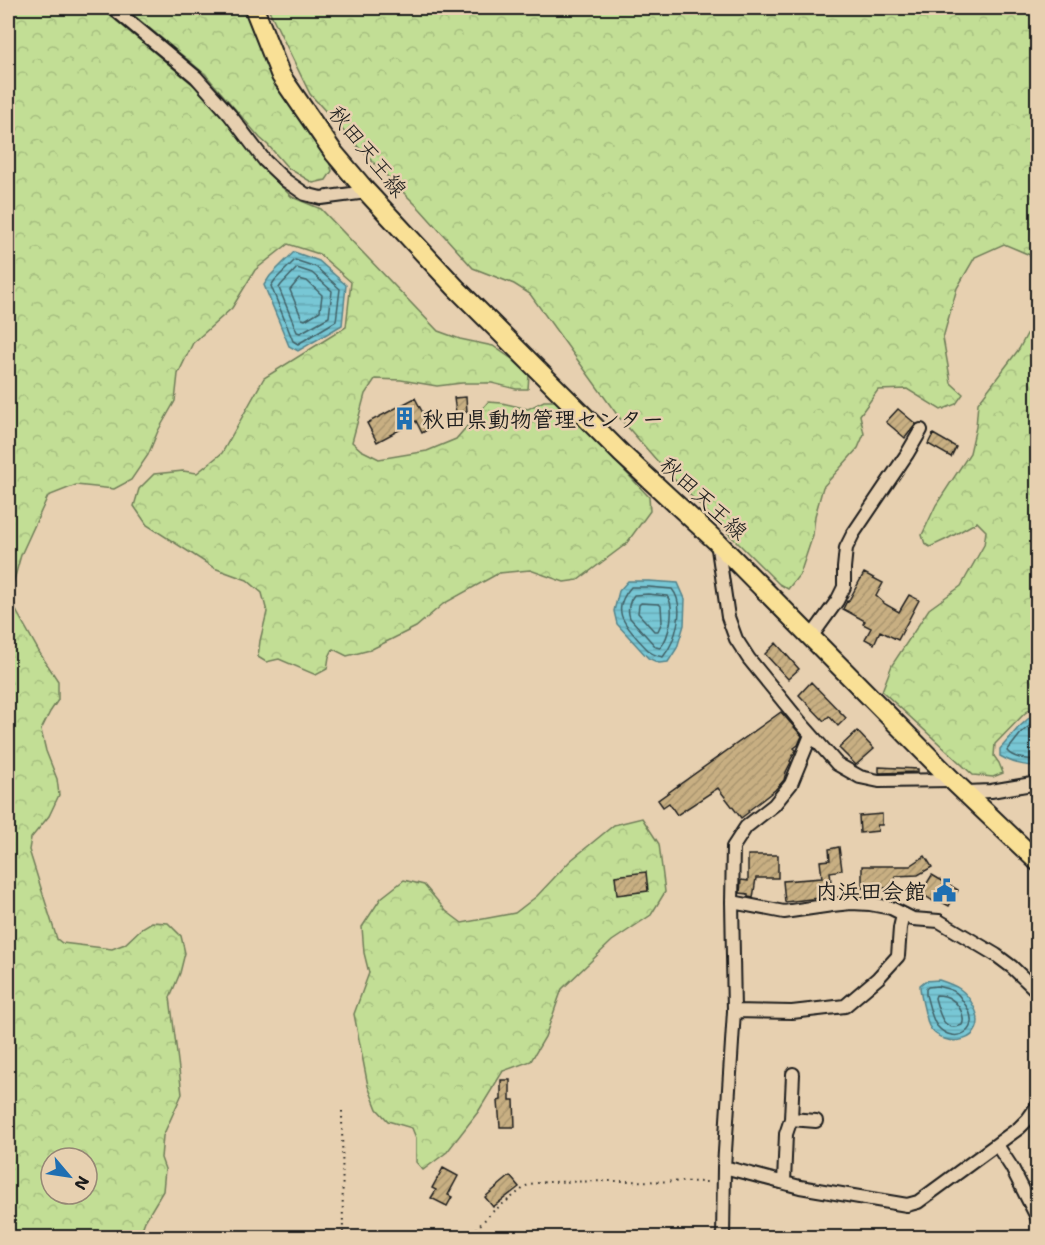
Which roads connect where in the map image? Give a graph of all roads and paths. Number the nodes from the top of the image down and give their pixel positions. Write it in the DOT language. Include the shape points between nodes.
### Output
graph roads {
  1 [pos="112,8"];
  2 [pos="254,8"];
  3 [pos="367,192"];
  4 [pos="921,430"];
  5 [pos="717,542"];
  6 [pos="811,638"];
  7 [pos="811,735"];
  8 [pos="1038,783"];
  9 [pos="959,786"];
  10 [pos="1038,862"];
  11 [pos="732,902"];
  12 [pos="903,915"];
  13 [pos="1038,992"];
  14 [pos="734,1011"];
  15 [pos="793,1074"];
  16 [pos="1038,1105"];
  17 [pos="342,1111"];
  18 [pos="791,1119"];
  19 [pos="816,1121"];
  20 [pos="1033,1122"];
  21 [pos="997,1145"];
  22 [pos="724,1167"];
  23 [pos="723,1182"];
  24 [pos="784,1182"];
  25 [pos="1038,1219"];
  26 [pos="343,1238"];
  27 [pos="468,1238"];
  28 [pos="723,1238"];
  1 -- 3 [label="street" via="196,77 285,180 305,194 321,198"];
  2 -- 3 [label="main road, 秋田天王線" via="281,76 334,153"];
  3 -- 5 [label="main road, 秋田天王線" via="456,288 614,446"];
  4 -- 6 [label="street" via="853,534 846,548 844,587"];
  5 -- 6 [label="main road, 秋田天王線"];
  5 -- 7 [label="street" via="728,617 736,639"];
  6 -- 9 [label="main road, 秋田天王線"];
  7 -- 9 [label="street" via="837,764 860,777"];
  7 -- 11 [label="street" via="791,784 774,805 746,827 733,847"];
  8 -- 9 [label="street" via="991,790"];
  9 -- 10 [label="main road, 秋田天王線"];
  11 -- 12 [label="street" via="784,912 870,904"];
  11 -- 14 [label="street"];
  12 -- 13 [label="street" via="939,921 996,955"];
  12 -- 14 [label="street" via="898,956 845,1006 792,1012"];
  14 -- 22 [label="street"];
  15 -- 18 [label="street"];
  16 -- 20 [label="street"];
  17 -- 26 [label="path"];
  18 -- 19 [label="street"];
  18 -- 24 [label="street" via="786,1134"];
  20 -- 21 [label="street"];
  21 -- 24 [label="street" via="918,1202 907,1205"];
  21 -- 25 [label="street"];
  22 -- 23 [label="street"];
  22 -- 24 [label="street"];
  23 -- 27 [label="path" via="529,1184 491,1213"];
  23 -- 28 [label="street"];
}
